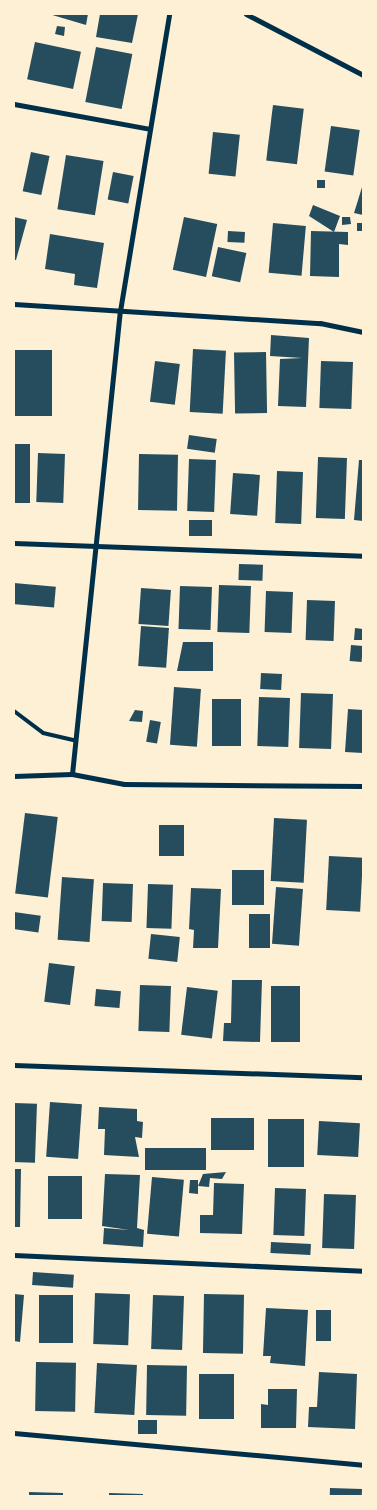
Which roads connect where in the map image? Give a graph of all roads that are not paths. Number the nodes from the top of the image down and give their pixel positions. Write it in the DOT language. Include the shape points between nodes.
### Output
graph roads {
  1 [pos="169,14"];
  2 [pos="246,14"];
  3 [pos="363,75"];
  4 [pos="14,104"];
  5 [pos="150,129"];
  6 [pos="14,304"];
  7 [pos="120,311"];
  8 [pos="363,332"];
  9 [pos="14,543"];
  10 [pos="99,546"];
  11 [pos="363,556"];
  12 [pos="14,711"];
  13 [pos="74,740"];
  14 [pos="72,774"];
  15 [pos="14,776"];
  16 [pos="363,786"];
  17 [pos="14,1065"];
  18 [pos="363,1076"];
  19 [pos="14,1255"];
  20 [pos="363,1271"];
  21 [pos="14,1433"];
  22 [pos="363,1465"];
  1 -- 5 [label="street"];
  2 -- 3 [label="street"];
  4 -- 5 [label="street"];
  5 -- 7 [label="street"];
  6 -- 7 [label="street"];
  7 -- 8 [label="street" via="320,323"];
  7 -- 10 [label="street"];
  9 -- 10 [label="street"];
  10 -- 11 [label="street"];
  10 -- 13 [label="street"];
  12 -- 13 [label="lane" via="43,733"];
  13 -- 14 [label="street"];
  14 -- 15 [label="street"];
  14 -- 16 [label="street" via="124,784"];
  17 -- 18 [label="street"];
  19 -- 20 [label="street"];
  21 -- 22 [label="street"];
}
